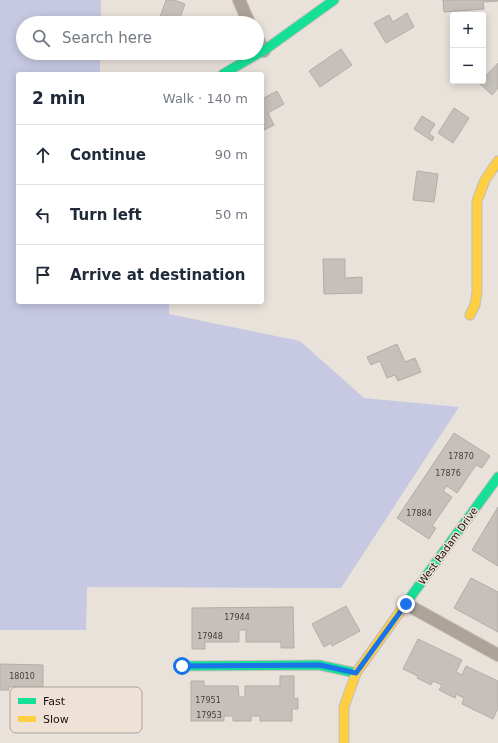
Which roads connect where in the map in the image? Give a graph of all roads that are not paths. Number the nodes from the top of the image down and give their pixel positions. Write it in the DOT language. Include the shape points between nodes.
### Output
graph roads {
  1 [pos="238,0"];
  2 [pos="334,0"];
  3 [pos="246,16"];
  4 [pos="264,51"];
  5 [pos="250,60"];
  6 [pos="227,72"];
  7 [pos="498,161"];
  8 [pos="470,315"];
  9 [pos="498,477"];
  10 [pos="406,604"];
  11 [pos="498,655"];
  12 [pos="182,666"];
  13 [pos="356,673"];
  14 [pos="344,743"];
  1 -- 3 [label="street"];
  2 -- 4 [label="street"];
  5 -- 6 [label="street"];
  7 -- 8 [label="street" via="481,188 477,202 477,292"];
  9 -- 10 [label="street, West Radam Drive"];
  10 -- 11 [label="street"];
  10 -- 13 [label="street, West Radam Drive"];
  12 -- 13 [label="street" via="320,665"];
  13 -- 14 [label="street, West Radam Drive" via="344,707"];
}
